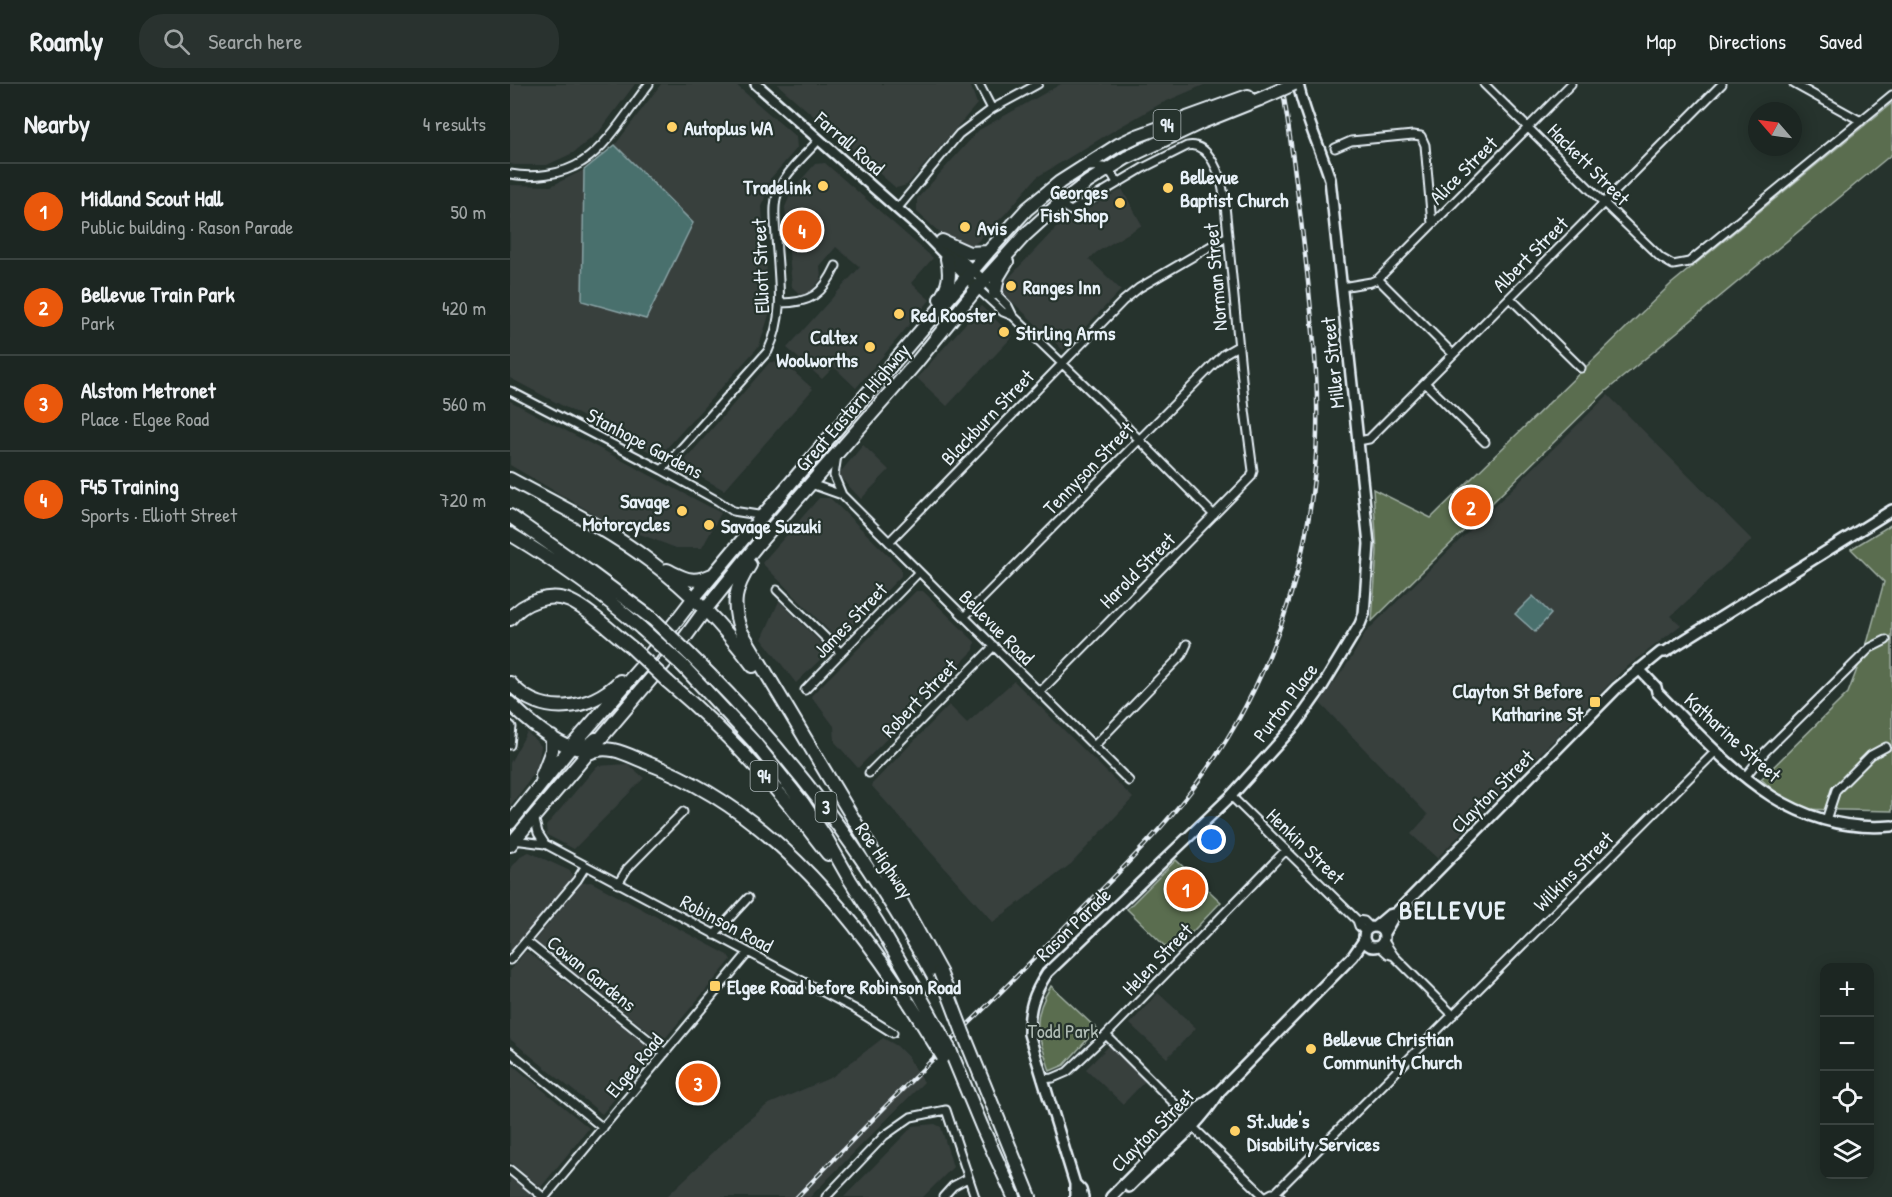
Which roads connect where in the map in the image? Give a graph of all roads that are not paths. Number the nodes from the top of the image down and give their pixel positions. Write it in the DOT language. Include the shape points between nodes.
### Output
graph roads {
  1 [pos="649,84"];
  2 [pos="756,84"];
  3 [pos="980,84"];
  4 [pos="1038,84"];
  5 [pos="1277,84"];
  6 [pos="1296,84"];
  7 [pos="1484,84"];
  8 [pos="1571,84"];
  9 [pos="1722,84"];
  10 [pos="1794,84"];
  11 [pos="1892,95"];
  12 [pos="1259,96"];
  13 [pos="992,109"];
  14 [pos="1861,121"];
  15 [pos="1529,128"];
  16 [pos="818,141"];
  17 [pos="1335,148"];
  18 [pos="1081,167"];
  19 [pos="1108,168"];
  20 [pos="510,174"];
  21 [pos="1117,183"];
  22 [pos="1604,202"];
  23 [pos="1059,204"];
  24 [pos="897,209"];
  25 [pos="1432,224"];
  26 [pos="920,230"];
  27 [pos="1228,236"];
  28 [pos="942,241"];
  29 [pos="1011,250"];
  30 [pos="988,252"];
  31 [pos="947,259"];
  32 [pos="836,266"];
  33 [pos="969,274"];
  34 [pos="1378,279"];
  35 [pos="980,284"];
  36 [pos="1342,287"];
  37 [pos="995,293"];
  38 [pos="1510,298"];
  39 [pos="780,303"];
  40 [pos="1013,316"];
  41 [pos="922,328"];
  42 [pos="1238,346"];
  43 [pos="1453,354"];
  44 [pos="1062,363"];
  45 [pos="1581,368"];
  46 [pos="1425,383"];
  47 [pos="510,391"];
  48 [pos="1139,439"];
  49 [pos="1358,441"];
  50 [pos="1485,442"];
  51 [pos="838,453"];
  52 [pos="1253,468"];
  53 [pos="662,470"];
  54 [pos="510,478"];
  55 [pos="811,484"];
  56 [pos="842,495"];
  57 [pos="1892,510"];
  58 [pos="765,513"];
  59 [pos="1214,515"];
  60 [pos="510,516"];
  61 [pos="510,534"];
  62 [pos="889,542"];
  63 [pos="758,544"];
  64 [pos="652,563"];
  65 [pos="919,572"];
  66 [pos="714,575"];
  67 [pos="777,590"];
  68 [pos="693,599"];
  69 [pos="705,610"];
  70 [pos="964,617"];
  71 [pos="510,619"];
  72 [pos="1360,624"];
  73 [pos="1886,640"];
  74 [pos="1187,644"];
  75 [pos="994,646"];
  76 [pos="841,653"];
  77 [pos="640,668"];
  78 [pos="1639,672"];
  79 [pos="510,683"];
  80 [pos="805,690"];
  81 [pos="1040,692"];
  82 [pos="510,703"];
  83 [pos="510,725"];
  84 [pos="802,733"];
  85 [pos="603,735"];
  86 [pos="552,737"];
  87 [pos="510,745"];
  88 [pos="1094,746"];
  89 [pos="571,747"];
  90 [pos="1887,747"];
  91 [pos="1716,751"];
  92 [pos="587,754"];
  93 [pos="869,773"];
  94 [pos="1745,777"];
  95 [pos="1129,781"];
  96 [pos="1231,796"];
  97 [pos="522,808"];
  98 [pos="683,812"];
  99 [pos="534,816"];
  100 [pos="1826,820"];
  101 [pos="510,823"];
  102 [pos="1892,826"];
  103 [pos="512,842"];
  104 [pos="544,844"];
  105 [pos="1286,850"];
  106 [pos="585,867"];
  107 [pos="850,880"];
  108 [pos="618,884"];
  109 [pos="748,898"];
  110 [pos="714,935"];
  111 [pos="1374,936"];
  112 [pos="526,941"];
  113 [pos="748,953"];
  114 [pos="510,960"];
  115 [pos="937,976"];
  116 [pos="1453,1016"];
  117 [pos="893,1033"];
  118 [pos="1106,1035"];
  119 [pos="510,1052"];
  120 [pos="665,1053"];
  121 [pos="946,1054"];
  122 [pos="1042,1079"];
  123 [pos="1189,1120"];
  124 [pos="603,1128"];
  125 [pos="510,1170"];
  126 [pos="968,1178"];
  127 [pos="1075,1184"];
  128 [pos="1272,1195"];
  129 [pos="544,1197"];
  130 [pos="826,1197"];
  131 [pos="943,1197"];
  132 [pos="975,1197"];
  133 [pos="1014,1197"];
  134 [pos="1030,1197"];
  135 [pos="1075,1197"];
  136 [pos="1083,1197"];
  137 [pos="1111,1197"];
  138 [pos="1119,1197"];
  1 -- 20 [label="street" via="603,143 582,162 554,173"];
  2 -- 16 [label="main road, Farrall Road"];
  3 -- 13 [label="street"];
  4 -- 13 [label="street"];
  5 -- 12 [label="highway, Great Eastern Highway / 94"];
  6 -- 12 [label="highway, Great Eastern Highway / 94, bridge"];
  6 -- 36 [label="main road, Miller Street" via="1330,179"];
  7 -- 15 [label="street, Hackett Street"];
  8 -- 15 [label="street, Alice Street"];
  9 -- 22 [label="street, Albert Street"];
  10 -- 14 [label="street"];
  11 -- 14 [label="street"];
  12 -- 18 [label="highway, Great Eastern Highway / 94" via="1137,136"];
  12 -- 19 [label="highway, Great Eastern Highway / 94"];
  13 -- 24 [label="street" via="959,134"];
  14 -- 22 [label="street, Hackett Street" via="1689,262 1673,265 1661,258"];
  15 -- 22 [label="street, Hackett Street"];
  15 -- 25 [label="street, Alice Street"];
  16 -- 24 [label="main road, Farrall Road"];
  16 -- 39 [label="street, Elliott Street" via="782,183 774,205"];
  17 -- 25 [label="street" via="1351,141 1421,136"];
  18 -- 19 [label="street"];
  18 -- 30 [label="highway, Great Eastern Highway / 94" via="1027,209"];
  19 -- 21 [label="street"];
  19 -- 23 [label="highway, Great Eastern Highway / 94"];
  21 -- 23 [label="street, Norman Street" via="1071,211"];
  21 -- 27 [label="street, Norman Street" via="1187,146 1201,147 1217,169 1223,186"];
  22 -- 38 [label="street, Albert Street"];
  23 -- 29 [label="highway, Great Eastern Highway / 94"];
  24 -- 26 [label="main road, Farrall Road"];
  25 -- 34 [label="street, Alice Street"];
  26 -- 28 [label="main road, Farrall Road"];
  26 -- 31 [label="main road, Farrall Road"];
  27 -- 42 [label="street, Norman Street"];
  27 -- 44 [label="street, Blackburn Street" via="1139,288"];
  28 -- 30 [label="highway" via="969,253"];
  28 -- 33 [label="main road, Farrall Road"];
  29 -- 35 [label="highway, Great Eastern Highway / 94"];
  29 -- 37 [label="highway"];
  30 -- 33 [label="highway, Great Eastern Highway / 94"];
  31 -- 33 [label="main road, Farrall Road"];
  31 -- 41 [label="highway" via="947,288"];
  32 -- 39 [label="street" via="830,279 811,298"];
  33 -- 35 [label="main road, Farrall Road"];
  33 -- 41 [label="highway, Great Eastern Highway / 94"];
  34 -- 36 [label="street"];
  34 -- 43 [label="street"];
  35 -- 37 [label="street"];
  35 -- 40 [label="street" via="1004,312"];
  35 -- 51 [label="highway, Great Eastern Highway / 94"];
  36 -- 49 [label="main road, Miller Street"];
  37 -- 40 [label="street"];
  38 -- 43 [label="street, Albert Street"];
  38 -- 45 [label="street"];
  39 -- 53 [label="street, Elliott Street" via="779,322 768,351"];
  40 -- 44 [label="street"];
  41 -- 58 [label="highway, Great Eastern Highway / 94"];
  42 -- 48 [label="street, Tennyson Street" via="1224,354"];
  42 -- 52 [label="street, Norman Street"];
  43 -- 46 [label="street, Albert Street"];
  44 -- 48 [label="street"];
  44 -- 62 [label="street, Blackburn Street"];
  46 -- 49 [label="street, Albert Street" via="1369,439"];
  46 -- 50 [label="street"];
  47 -- 53 [label="street, Stanhope Gardens"];
  48 -- 59 [label="street"];
  48 -- 70 [label="street, Tennyson Street"];
  49 -- 72 [label="main road, Miller Street" via="1369,544"];
  51 -- 55 [label="highway, Great Eastern Highway / 94"];
  51 -- 56 [label="street" via="834,476"];
  52 -- 59 [label="street, Harold Street" via="1251,477"];
  53 -- 58 [label="street, Stanhope Gardens" via="733,511"];
  54 -- 64 [label="highway" via="610,534"];
  55 -- 56 [label="street, Bellevue Road"];
  55 -- 63 [label="highway, Great Eastern Highway / 94"];
  56 -- 62 [label="street, Bellevue Road"];
  57 -- 78 [label="main road, Clayton Street" via="1661,652"];
  58 -- 66 [label="highway, Great Eastern Highway / 94"];
  59 -- 81 [label="street, Harold Street"];
  60 -- 115 [label="highway, Roe Highway / 3, bridge" via="654,620 732,695 818,796"];
  61 -- 107 [label="highway, Roe Highway / 3, bridge" via="600,593 682,665 780,772"];
  62 -- 65 [label="street, Bellevue Road"];
  63 -- 69 [label="highway, Great Eastern Highway"];
  63 -- 84 [label="highway, 94" via="736,595 735,617"];
  64 -- 66 [label="highway" via="691,581"];
  64 -- 68 [label="highway"];
  65 -- 70 [label="street, Bellevue Road"];
  65 -- 76 [label="street, James Street"];
  66 -- 68 [label="highway, Great Eastern Highway / 94"];
  67 -- 76 [label="street"];
  68 -- 69 [label="highway"];
  68 -- 77 [label="highway, Great Eastern Highway / 94"];
  69 -- 84 [label="highway" via="746,656"];
  69 -- 85 [label="highway, Great Eastern Highway"];
  70 -- 75 [label="street, Bellevue Road"];
  71 -- 107 [label="highway, 94, bridge" via="536,600 563,599 584,610 631,647 739,748"];
  72 -- 96 [label="main road, Purton Place" via="1296,724"];
  73 -- 94 [label="street" via="1870,648 1765,752"];
  74 -- 88 [label="street" via="1182,655"];
  75 -- 81 [label="street, Bellevue Road"];
  75 -- 93 [label="street, Robert Street"];
  76 -- 80 [label="street, James Street"];
  77 -- 79 [label="highway, 94" via="598,699 574,706 536,703"];
  77 -- 89 [label="highway, Great Eastern Highway"];
  78 -- 91 [label="main road, Katharine Street"];
  78 -- 111 [label="main road, Clayton Street" via="1396,913 1389,915"];
  81 -- 88 [label="street, Bellevue Road"];
  82 -- 86 [label="highway"];
  83 -- 87 [label="street"];
  84 -- 115 [label="highway, 94" via="884,870"];
  85 -- 89 [label="highway" via="585,747"];
  85 -- 92 [label="highway, Great Eastern Highway"];
  86 -- 89 [label="highway"];
  86 -- 97 [label="highway" via="547,766"];
  88 -- 95 [label="street, Bellevue Road"];
  89 -- 97 [label="highway, Great Eastern Highway"];
  90 -- 100 [label="street" via="1870,755 1836,790"];
  91 -- 94 [label="main road, Katharine Street"];
  91 -- 116 [label="street, Wilkins Street"];
  92 -- 99 [label="highway, Great Eastern Highway"];
  92 -- 121 [label="highway, bridge" via="600,748 626,754 665,769 738,811 793,858 842,910"];
  94 -- 100 [label="main road, Katharine Street" via="1782,804"];
  96 -- 105 [label="street, Henkin Street"];
  96 -- 122 [label="main road, Rason Parade" via="1047,973 1029,1014 1029,1034"];
  97 -- 101 [label="highway, Great Eastern Highway"];
  98 -- 108 [label="street" via="627,869"];
  99 -- 103 [label="highway, Great Eastern Highway"];
  99 -- 104 [label="street"];
  100 -- 102 [label="main road, Katharine Street" via="1859,827"];
  103 -- 104 [label="street, Robinson Road"];
  104 -- 106 [label="street, Robinson Road"];
  105 -- 111 [label="street, Henkin Street" via="1359,926"];
  105 -- 118 [label="street, Helen Street"];
  106 -- 108 [label="street, Robinson Road"];
  106 -- 112 [label="street"];
  107 -- 121 [label="highway, Roe Highway / 3, bridge" via="920,994"];
  108 -- 110 [label="street, Robinson Road"];
  109 -- 110 [label="street"];
  110 -- 113 [label="street, Robinson Road"];
  111 -- 116 [label="street, Henkin Street"];
  111 -- 123 [label="main road, Clayton Street" via="1363,952 1353,956 1220,1091 1212,1104"];
  112 -- 114 [label="street"];
  112 -- 120 [label="street, Cowan Gardens"];
  113 -- 117 [label="street, Robinson Road"];
  113 -- 120 [label="street, Elgee Road"];
  115 -- 134 [label="highway, Roe Highway / 3, bridge"];
  116 -- 128 [label="street, Wilkins Street"];
  118 -- 122 [label="street, Helen Street" via="1067,1072"];
  118 -- 123 [label="street"];
  119 -- 124 [label="street"];
  120 -- 124 [label="street, Elgee Road"];
  121 -- 133 [label="highway, Roe Highway / 3"];
  122 -- 127 [label="main road, Rason Parade"];
  123 -- 128 [label="street"];
  123 -- 137 [label="main road, Clayton Street"];
  123 -- 138 [label="main road, Clayton Street"];
  124 -- 129 [label="street, Elgee Road"];
  125 -- 129 [label="street"];
  126 -- 130 [label="street" via="946,1110 911,1117 884,1136"];
  126 -- 131 [label="street"];
  126 -- 132 [label="street"];
  127 -- 135 [label="main road, Rason Parade"];
  127 -- 136 [label="main road, Rason Parade"];
}
